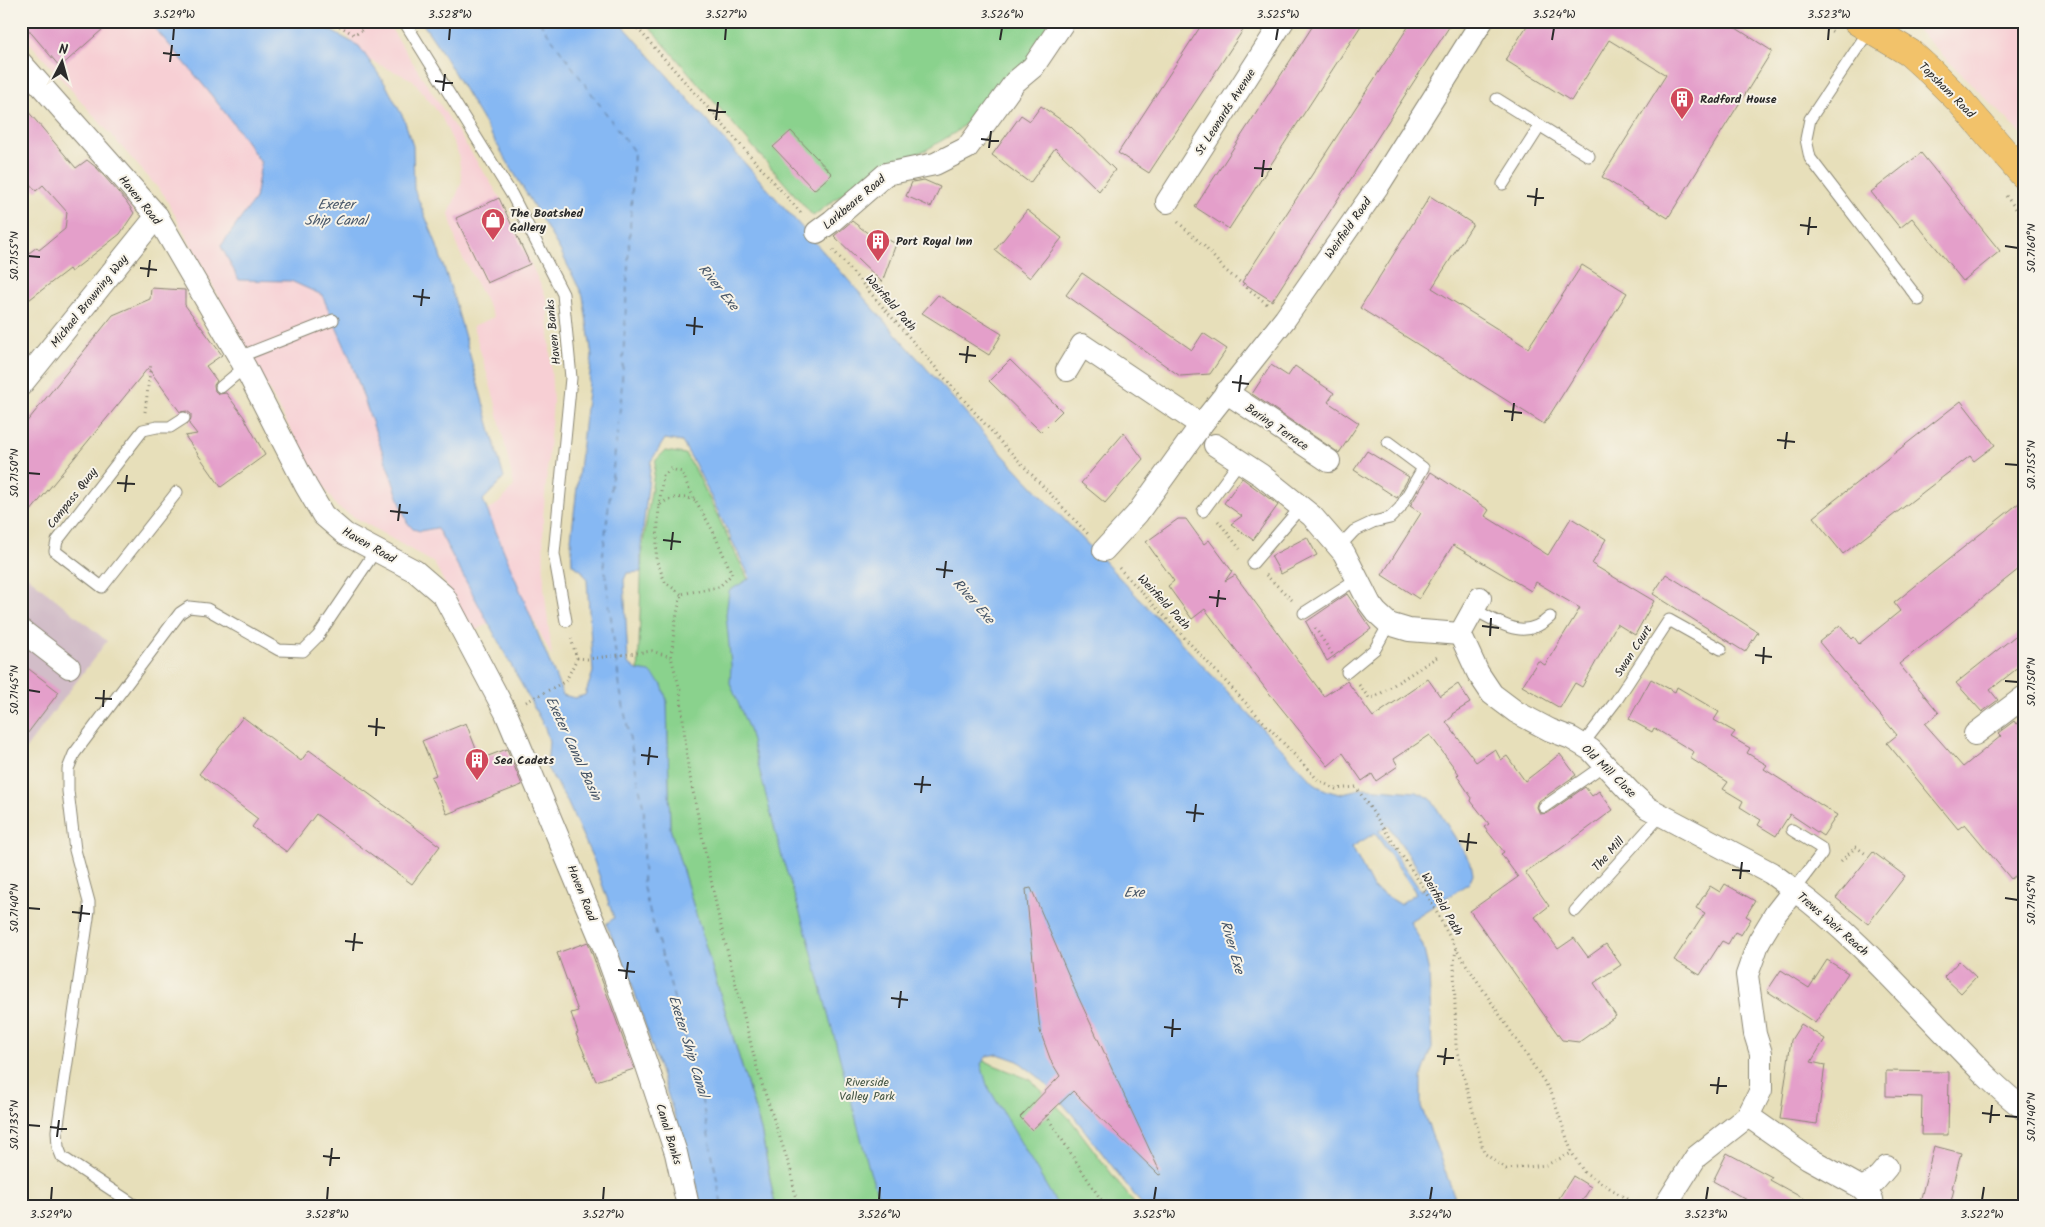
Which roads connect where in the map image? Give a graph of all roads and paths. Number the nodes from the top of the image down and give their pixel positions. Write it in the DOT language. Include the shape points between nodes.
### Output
graph roads {
  1 [pos="331,21"];
  2 [pos="374,21"];
  3 [pos="404,21"];
  4 [pos="631,21"];
  5 [pos="1064,21"];
  6 [pos="1283,21"];
  7 [pos="1482,21"];
  8 [pos="1814,21"];
  9 [pos="1865,30"];
  10 [pos="21,63"];
  11 [pos="1497,99"];
  12 [pos="1540,126"];
  13 [pos="1589,156"];
  14 [pos="2024,175"];
  15 [pos="1503,184"];
  16 [pos="2003,193"];
  17 [pos="1170,210"];
  18 [pos="157,216"];
  19 [pos="2024,219"];
  20 [pos="825,227"];
  21 [pos="1919,300"];
  22 [pos="1285,318"];
  23 [pos="333,320"];
  24 [pos="242,362"];
  25 [pos="151,363"];
  26 [pos="1067,370"];
  27 [pos="21,385"];
  28 [pos="221,387"];
  29 [pos="1226,392"];
  30 [pos="184,418"];
  31 [pos="1201,425"];
  32 [pos="143,430"];
  33 [pos="1388,442"];
  34 [pos="1214,444"];
  35 [pos="1240,461"];
  36 [pos="1329,461"];
  37 [pos="177,492"];
  38 [pos="696,500"];
  39 [pos="658,506"];
  40 [pos="1300,508"];
  41 [pos="1203,511"];
  42 [pos="1339,547"];
  43 [pos="376,550"];
  44 [pos="1104,550"];
  45 [pos="1253,563"];
  46 [pos="1357,579"];
  47 [pos="682,594"];
  48 [pos="1477,603"];
  49 [pos="1304,613"];
  50 [pos="1550,617"];
  51 [pos="566,622"];
  52 [pos="1389,624"];
  53 [pos="21,630"];
  54 [pos="1460,634"];
  55 [pos="1721,650"];
  56 [pos="671,657"];
  57 [pos="69,667"];
  58 [pos="1346,672"];
  59 [pos="2024,697"];
  60 [pos="506,713"];
  61 [pos="1975,734"];
  62 [pos="1582,744"];
  63 [pos="1604,765"];
  64 [pos="1544,807"];
  65 [pos="1661,815"];
  66 [pos="1792,830"];
  67 [pos="1866,854"];
  68 [pos="1845,856"];
  69 [pos="1794,890"];
  70 [pos="1575,911"];
  71 [pos="1456,949"];
  72 [pos="646,1063"];
  73 [pos="2024,1109"];
  74 [pos="1046,1115"];
  75 [pos="1748,1116"];
  76 [pos="1572,1153"];
  77 [pos="1887,1168"];
  78 [pos="2024,1193"];
  79 [pos="1867,1197"];
  80 [pos="136,1206"];
  81 [pos="688,1206"];
  82 [pos="797,1206"];
  83 [pos="1106,1206"];
  84 [pos="1638,1206"];
  85 [pos="1665,1206"];
  86 [pos="2016,1206"];
  1 -- 2 [label="path" via="355,35"];
  3 -- 51 [label="lane, Haven Banks" via="512,195 564,294 571,378 554,554"];
  4 -- 20 [label="path, Weirfield Path"];
  5 -- 20 [label="street, Larkbeare Road" via="1033,67 1015,82 967,148 935,164 886,174"];
  6 -- 17 [label="street, St Leonards Avenue"];
  7 -- 22 [label="street, Weirfield Road" via="1380,183"];
  8 -- 9 [label="path"];
  9 -- 14 [label="main road, Topsham Road" via="1910,53 1931,72"];
  9 -- 21 [label="lane" via="1810,119 1806,139 1810,158"];
  10 -- 18 [label="street, Haven Road"];
  11 -- 12 [label="lane"];
  12 -- 13 [label="lane"];
  12 -- 15 [label="lane"];
  16 -- 19 [label="path"];
  17 -- 22 [label="path" via="1225,270"];
  18 -- 24 [label="street, Haven Road"];
  18 -- 27 [label="street, Michael Browning Way"];
  20 -- 44 [label="path, Weirfield Path" via="999,440"];
  22 -- 29 [label="street, Weirfield Road"];
  23 -- 24 [label="lane"];
  24 -- 28 [label="lane"];
  24 -- 43 [label="street, Haven Road" via="323,515 345,534"];
  25 -- 32 [label="path"];
  26 -- 31 [label="street" via="1082,346"];
  29 -- 31 [label="street, Weirfield Road"];
  29 -- 36 [label="street, Baring Terrace"];
  30 -- 32 [label="lane" via="170,427"];
  31 -- 44 [label="street, Weirfield Road" via="1137,514"];
  32 -- 37 [label="lane, Compass Quay" via="57,541 55,551 102,587"];
  33 -- 42 [label="lane" via="1423,468 1400,508 1390,518 1354,531"];
  34 -- 35 [label="street"];
  35 -- 40 [label="street"];
  35 -- 41 [label="lane"];
  38 -- 39 [label="path" via="687,497 665,499"];
  38 -- 39 [label="path" via="682,472 671,470 663,476"];
  38 -- 47 [label="path" via="732,574 719,587"];
  39 -- 47 [label="path" via="656,559 665,582"];
  40 -- 42 [label="street" via="1312,516"];
  40 -- 45 [label="lane"];
  42 -- 46 [label="street"];
  43 -- 60 [label="street, Haven Road" via="416,571 444,596"];
  43 -- 80 [label="lane" via="318,636 303,651 280,650 207,609 189,608 180,613 74,754 68,769 75,850 90,911 57,1131 58,1147 62,1157"];
  44 -- 71 [label="path, Weirfield Path" via="1319,781 1336,789 1356,787 1436,907"];
  46 -- 49 [label="lane"];
  46 -- 52 [label="street" via="1376,612"];
  47 -- 56 [label="path" via="674,624"];
  48 -- 50 [label="lane" via="1505,625 1525,630 1541,625"];
  48 -- 54 [label="street"];
  52 -- 54 [label="street" via="1408,630"];
  52 -- 58 [label="lane" via="1375,649"];
  53 -- 57 [label="street"];
  54 -- 62 [label="street, Old Mill Close" via="1492,694 1516,712"];
  55 -- 62 [label="lane, Swan Court" via="1669,620 1616,701"];
  56 -- 60 [label="path" via="652,650 577,658 566,681"];
  56 -- 82 [label="path" via="680,690 688,767 718,914 758,1072 791,1171"];
  59 -- 61 [label="street"];
  60 -- 72 [label="street, Haven Road" via="604,948"];
  62 -- 63 [label="street, Old Mill Close"];
  63 -- 64 [label="lane"];
  63 -- 65 [label="street, Old Mill Close" via="1635,797"];
  65 -- 69 [label="street, Old Mill Close" via="1771,873"];
  65 -- 70 [label="lane, The Mill"];
  66 -- 69 [label="lane" via="1821,848 1822,854"];
  67 -- 68 [label="path" via="1856,847"];
  69 -- 73 [label="street, Trews Weir Reach" via="1872,958 1978,1068"];
  69 -- 75 [label="street, Trews Weir Reach" via="1759,941 1747,976 1755,1034 1761,1053 1761,1090"];
  71 -- 76 [label="path, Weirfield Path" via="1551,1092"];
  71 -- 76 [label="path" via="1456,1047 1484,1153 1506,1169 1546,1165"];
  72 -- 81 [label="street, Canal Banks" via="676,1153"];
  74 -- 83 [label="path"];
  75 -- 79 [label="street"];
  75 -- 85 [label="street, Trews Weir Reach" via="1696,1157"];
  76 -- 84 [label="path, Weirfield Path" via="1584,1172"];
  77 -- 79 [label="street"];
  78 -- 86 [label="path"];
}
